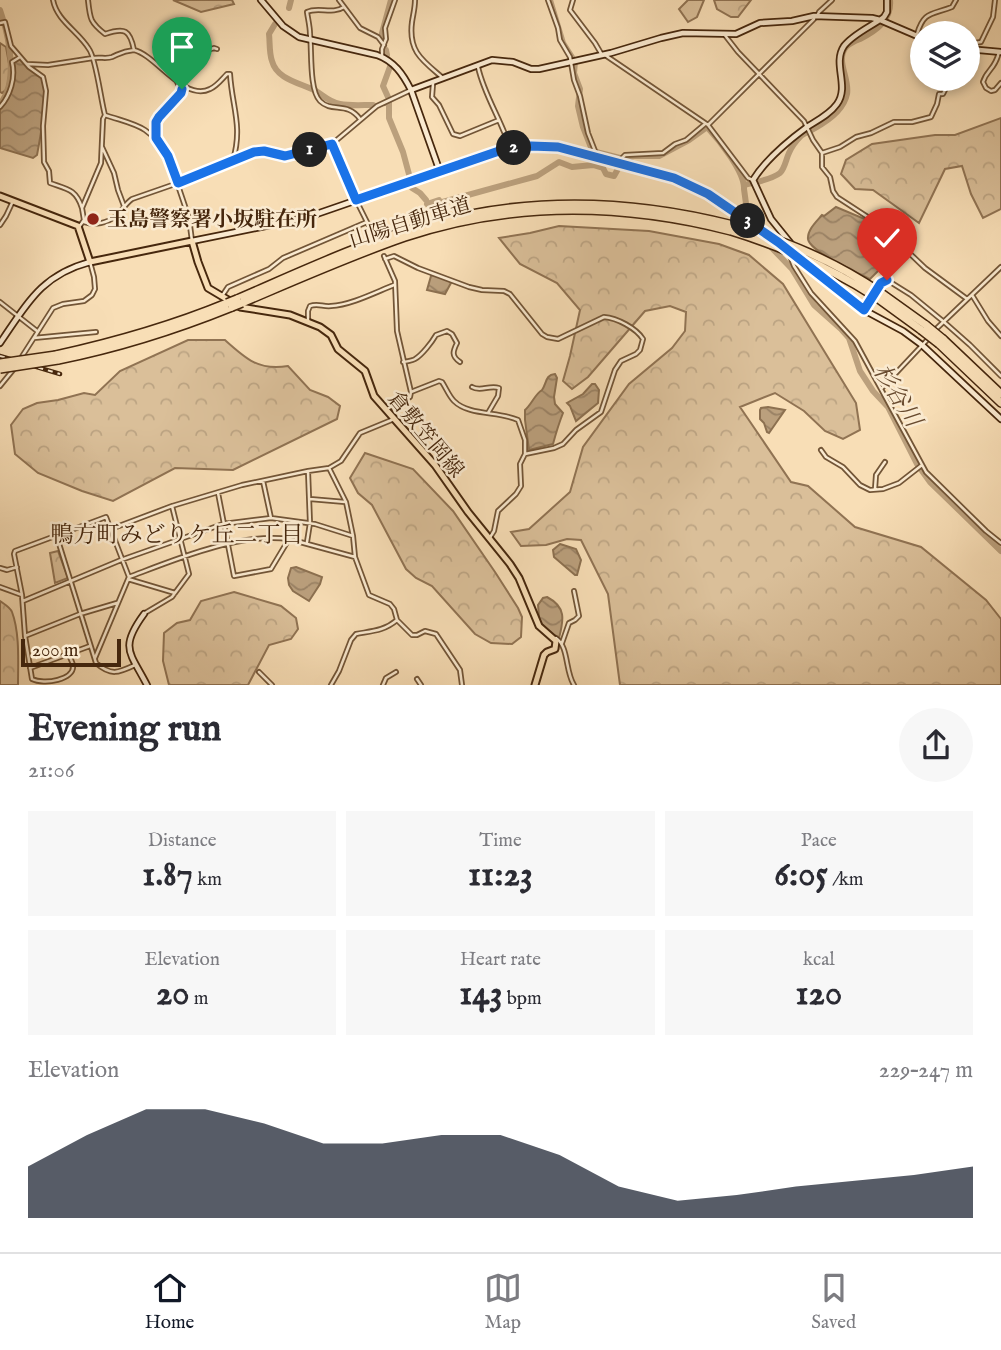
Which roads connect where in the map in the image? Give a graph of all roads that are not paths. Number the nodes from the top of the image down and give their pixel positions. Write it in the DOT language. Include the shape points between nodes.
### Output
graph roads {
  1 [pos="53,0"];
  2 [pos="88,0"];
  3 [pos="261,0"];
  4 [pos="339,0"];
  5 [pos="395,0"];
  6 [pos="415,0"];
  7 [pos="548,0"];
  8 [pos="573,0"];
  9 [pos="832,0"];
  10 [pos="887,0"];
  11 [pos="956,0"];
  12 [pos="995,0"];
  13 [pos="344,7"];
  14 [pos="816,16"];
  15 [pos="884,21"];
  16 [pos="922,21"];
  17 [pos="2,23"];
  18 [pos="910,33"];
  19 [pos="723,34"];
  20 [pos="311,40"];
  21 [pos="980,42"];
  22 [pos="384,45"];
  23 [pos="217,49"];
  24 [pos="980,49"];
  25 [pos="134,50"];
  26 [pos="1000,52"];
  27 [pos="603,55"];
  28 [pos="20,57"];
  29 [pos="382,57"];
  30 [pos="93,58"];
  31 [pos="574,62"];
  32 [pos="27,64"];
  33 [pos="478,64"];
  34 [pos="759,73"];
  35 [pos="443,78"];
  36 [pos="176,80"];
  37 [pos="433,82"];
  38 [pos="1001,83"];
  39 [pos="411,90"];
  40 [pos="945,91"];
  41 [pos="0,107"];
  42 [pos="105,115"];
  43 [pos="360,119"];
  44 [pos="499,120"];
  45 [pos="707,125"];
  46 [pos="808,130"];
  47 [pos="156,138"];
  48 [pos="332,144"];
  49 [pos="102,146"];
  50 [pos="510,148"];
  51 [pos="822,153"];
  52 [pos="596,154"];
  53 [pos="233,161"];
  54 [pos="620,161"];
  55 [pos="440,172"];
  56 [pos="753,182"];
  57 [pos="178,183"];
  58 [pos="0,197"];
  59 [pos="356,200"];
  60 [pos="13,201"];
  61 [pos="124,206"];
  62 [pos="82,208"];
  63 [pos="367,222"];
  64 [pos="0,225"];
  65 [pos="82,225"];
  66 [pos="775,227"];
  67 [pos="372,232"];
  68 [pos="767,234"];
  69 [pos="192,241"];
  70 [pos="791,252"];
  71 [pos="800,259"];
  72 [pos="90,262"];
  73 [pos="794,265"];
  74 [pos="1001,267"];
  75 [pos="395,284"];
  76 [pos="972,295"];
  77 [pos="967,299"];
  78 [pos="0,302"];
  79 [pos="227,302"];
  80 [pos="864,310"];
  81 [pos="18,317"];
  82 [pos="308,322"];
  83 [pos="944,322"];
  84 [pos="37,331"];
  85 [pos="96,332"];
  86 [pos="1001,336"];
  87 [pos="34,338"];
  88 [pos="941,342"];
  89 [pos="0,343"];
  90 [pos="922,345"];
  91 [pos="57,358"];
  92 [pos="403,362"];
  93 [pos="460,362"];
  94 [pos="0,363"];
  95 [pos="0,369"];
  96 [pos="1001,376"];
  97 [pos="0,386"];
  98 [pos="472,387"];
  99 [pos="881,390"];
  100 [pos="411,392"];
  101 [pos="1001,394"];
  102 [pos="1001,403"];
  103 [pos="386,410"];
  104 [pos="488,414"];
  105 [pos="395,419"];
  106 [pos="1001,419"];
  107 [pos="821,450"];
  108 [pos="525,454"];
  109 [pos="886,462"];
  110 [pos="920,466"];
  111 [pos="330,468"];
  112 [pos="308,471"];
  113 [pos="263,481"];
  114 [pos="875,489"];
  115 [pos="218,493"];
  116 [pos="310,499"];
  117 [pos="346,502"];
  118 [pos="173,506"];
  119 [pos="271,517"];
  120 [pos="310,523"];
  121 [pos="223,524"];
  122 [pos="111,529"];
  123 [pos="56,534"];
  124 [pos="354,536"];
  125 [pos="181,538"];
  126 [pos="289,539"];
  127 [pos="489,539"];
  128 [pos="307,542"];
  129 [pos="1001,542"];
  130 [pos="228,544"];
  131 [pos="355,557"];
  132 [pos="184,558"];
  133 [pos="121,560"];
  134 [pos="17,567"];
  135 [pos="0,568"];
  136 [pos="128,578"];
  137 [pos="71,580"];
  138 [pos="0,587"];
  139 [pos="574,591"];
  140 [pos="175,593"];
  141 [pos="22,595"];
  142 [pos="23,601"];
  143 [pos="117,603"];
  144 [pos="80,614"];
  145 [pos="144,614"];
  146 [pos="397,620"];
  147 [pos="539,626"];
  148 [pos="25,636"];
  149 [pos="562,643"];
  150 [pos="90,646"];
  151 [pos="69,654"];
  152 [pos="94,658"];
  153 [pos="136,665"];
  154 [pos="30,668"];
  155 [pos="259,672"];
  156 [pos="396,672"];
  157 [pos="417,679"];
  158 [pos="147,685"];
  159 [pos="272,685"];
  160 [pos="331,685"];
  161 [pos="383,685"];
  162 [pos="421,685"];
  163 [pos="462,685"];
  164 [pos="535,685"];
  165 [pos="574,685"];
  1 -- 30 [label="street" via="57,14"];
  2 -- 25 [label="street" via="92,24 105,34 127,33"];
  3 -- 20 [label="main road" via="288,30"];
  4 -- 13 [label="street"];
  5 -- 22 [label="street"];
  6 -- 35 [label="street" via="411,42 418,56"];
  7 -- 31 [label="street" via="560,40"];
  8 -- 27 [label="street" via="570,10"];
  9 -- 14 [label="street"];
  10 -- 15 [label="main road"];
  11 -- 16 [label="street" via="952,7"];
  12 -- 21 [label="street" via="993,17"];
  13 -- 20 [label="street" via="307,12"];
  13 -- 22 [label="street" via="360,28"];
  14 -- 15 [label="main road"];
  14 -- 19 [label="main road" via="760,23 736,34"];
  14 -- 34 [label="street"];
  15 -- 18 [label="main road"];
  15 -- 46 [label="main road" via="845,44 840,57 841,97"];
  17 -- 28 [label="street"];
  19 -- 27 [label="main road" via="683,33"];
  19 -- 34 [label="street"];
  20 -- 29 [label="main road"];
  20 -- 43 [label="street" via="319,101 351,110"];
  22 -- 29 [label="street"];
  23 -- 36 [label="street" via="186,58"];
  24 -- 26 [label="main road"];
  25 -- 30 [label="street"];
  25 -- 36 [label="street"];
  26 -- 38 [label="street" via="982,82 991,91"];
  27 -- 31 [label="main road"];
  27 -- 45 [label="street"];
  28 -- 32 [label="street"];
  28 -- 41 [label="street" via="12,62 9,92"];
  29 -- 39 [label="main road" via="401,72"];
  30 -- 32 [label="street"];
  30 -- 42 [label="street"];
  31 -- 33 [label="main road" via="531,69 497,59"];
  31 -- 52 [label="street" via="573,80"];
  32 -- 62 [label="street" via="42,75 46,91 44,162 50,183 68,188 80,199"];
  33 -- 35 [label="main road"];
  33 -- 44 [label="street"];
  34 -- 45 [label="street"];
  34 -- 46 [label="street"];
  35 -- 37 [label="main road"];
  36 -- 47 [label="street" via="182,92 156,120"];
  36 -- 53 [label="street" via="204,91 230,74 239,137"];
  37 -- 39 [label="main road"];
  37 -- 44 [label="street" via="432,97 453,134 460,136"];
  39 -- 43 [label="street"];
  39 -- 55 [label="main road"];
  40 -- 51 [label="street" via="939,94 931,117 894,122"];
  42 -- 47 [label="street" via="143,127"];
  42 -- 49 [label="street"];
  43 -- 48 [label="street"];
  44 -- 50 [label="street"];
  45 -- 54 [label="street" via="663,153 625,155"];
  45 -- 56 [label="street"];
  46 -- 51 [label="street"];
  46 -- 56 [label="main road" via="793,137"];
  47 -- 57 [label="street"];
  48 -- 53 [label="street" via="285,156 261,151"];
  48 -- 59 [label="street"];
  49 -- 61 [label="street"];
  49 -- 62 [label="street" via="99,168"];
  50 -- 52 [label="main road" via="558,147"];
  50 -- 55 [label="main road"];
  51 -- 77 [label="street" via="822,167 837,197 880,225 925,268"];
  52 -- 54 [label="main road"];
  53 -- 57 [label="street"];
  54 -- 68 [label="main road" via="693,186"];
  55 -- 59 [label="main road"];
  56 -- 66 [label="main road"];
  57 -- 61 [label="street"];
  57 -- 69 [label="street"];
  58 -- 60 [label="main road"];
  59 -- 63 [label="street"];
  59 -- 69 [label="main road" via="296,220"];
  60 -- 64 [label="street"];
  60 -- 65 [label="main road"];
  61 -- 65 [label="street" via="100,224"];
  62 -- 65 [label="street"];
  63 -- 67 [label="street"];
  63 -- 79 [label="street" via="229,287"];
  65 -- 72 [label="main road"];
  66 -- 68 [label="main road"];
  66 -- 70 [label="main road" via="790,241"];
  68 -- 70 [label="main road"];
  69 -- 72 [label="main road"];
  69 -- 79 [label="main road, 倉敷笠岡線" via="206,285"];
  70 -- 71 [label="main road"];
  70 -- 73 [label="street"];
  71 -- 73 [label="street"];
  71 -- 80 [label="main road"];
  72 -- 81 [label="main road" via="50,280"];
  72 -- 84 [label="street" via="92,295 56,306"];
  73 -- 99 [label="street" via="811,293 855,341"];
  74 -- 76 [label="street"];
  75 -- 82 [label="street" via="354,301 310,306"];
  75 -- 92 [label="street"];
  75 -- 108 [label="street" via="385,257 394,256 469,287 504,290 547,337 558,339 604,317 642,335 640,350 615,370 601,412 554,449"];
  76 -- 77 [label="street"];
  76 -- 86 [label="street"];
  77 -- 83 [label="street"];
  78 -- 81 [label="street"];
  79 -- 82 [label="main road, 倉敷笠岡線"];
  79 -- 88 [label="highway, 山陽自動車道, bridge" via="239,301 354,249 455,217 559,204 633,206 700,217 802,249 851,274"];
  79 -- 91 [label="highway, 山陽自動車道" via="155,336"];
  80 -- 83 [label="street" via="887,280"];
  80 -- 90 [label="main road"];
  81 -- 84 [label="street"];
  81 -- 89 [label="main road"];
  82 -- 103 [label="main road, 倉敷笠岡線" via="327,331 338,349 365,372 374,396"];
  83 -- 90 [label="street"];
  83 -- 96 [label="street"];
  84 -- 87 [label="street"];
  85 -- 87 [label="street"];
  87 -- 97 [label="street"];
  88 -- 101 [label="highway, 山陽自動車道"];
  88 -- 102 [label="highway, 山陽自動車道"];
  90 -- 99 [label="street"];
  90 -- 106 [label="main road"];
  91 -- 94 [label="highway, 山陽自動車道, bridge"];
  91 -- 95 [label="highway, 山陽自動車道, bridge"];
  92 -- 93 [label="street" via="415,359 436,335 447,331 457,343 453,354"];
  92 -- 100 [label="street"];
  98 -- 104 [label="street" via="499,388"];
  99 -- 110 [label="street"];
  100 -- 103 [label="street"];
  100 -- 104 [label="street" via="439,381 457,404"];
  103 -- 105 [label="main road, 倉敷笠岡線"];
  104 -- 108 [label="street" via="519,420"];
  105 -- 111 [label="street" via="360,433 341,461"];
  105 -- 127 [label="main road, 倉敷笠岡線"];
  107 -- 114 [label="street" via="860,485"];
  108 -- 127 [label="street" via="520,464 520,490 498,511"];
  109 -- 114 [label="street" via="876,475"];
  110 -- 114 [label="street" via="899,483"];
  110 -- 129 [label="street"];
  111 -- 112 [label="street"];
  111 -- 117 [label="street"];
  112 -- 113 [label="street"];
  112 -- 116 [label="street"];
  113 -- 115 [label="street"];
  113 -- 119 [label="street"];
  115 -- 118 [label="street"];
  115 -- 121 [label="street"];
  116 -- 117 [label="street"];
  116 -- 120 [label="street"];
  117 -- 124 [label="street"];
  118 -- 122 [label="street"];
  118 -- 125 [label="street"];
  119 -- 120 [label="street"];
  119 -- 121 [label="street"];
  120 -- 124 [label="street"];
  120 -- 128 [label="street"];
  121 -- 125 [label="street"];
  121 -- 130 [label="street"];
  122 -- 123 [label="street" via="106,517"];
  122 -- 133 [label="street"];
  123 -- 134 [label="street" via="15,551"];
  123 -- 137 [label="street"];
  124 -- 131 [label="street"];
  125 -- 132 [label="street"];
  125 -- 133 [label="street"];
  126 -- 128 [label="street"];
  126 -- 130 [label="street"];
  126 -- 130 [label="street" via="271,569 233,576"];
  127 -- 147 [label="main road, 倉敷笠岡線" via="519,578"];
  128 -- 131 [label="street"];
  130 -- 132 [label="street"];
  131 -- 146 [label="street" via="369,595 390,604"];
  132 -- 136 [label="street"];
  132 -- 140 [label="street" via="189,574"];
  133 -- 136 [label="street"];
  133 -- 137 [label="street"];
  134 -- 135 [label="street"];
  134 -- 141 [label="street"];
  136 -- 140 [label="street"];
  136 -- 143 [label="street"];
  137 -- 142 [label="street"];
  137 -- 144 [label="street"];
  138 -- 141 [label="street"];
  139 -- 149 [label="street" via="579,616 569,623"];
  140 -- 145 [label="street"];
  141 -- 142 [label="street"];
  142 -- 148 [label="street"];
  143 -- 144 [label="street"];
  143 -- 152 [label="street"];
  144 -- 148 [label="street"];
  144 -- 150 [label="street"];
  145 -- 153 [label="main road" via="129,639"];
  146 -- 160 [label="street" via="380,630 356,634"];
  146 -- 163 [label="street" via="412,635 436,634 460,670"];
  147 -- 149 [label="street"];
  147 -- 164 [label="main road, 倉敷笠岡線" via="557,645 544,655"];
  148 -- 154 [label="street"];
  149 -- 165 [label="street"];
  150 -- 151 [label="street"];
  150 -- 152 [label="street"];
  151 -- 154 [label="street"];
  151 -- 154 [label="street" via="74,666 61,680 36,682"];
  152 -- 153 [label="street" via="112,673"];
  153 -- 158 [label="main road"];
  155 -- 159 [label="street"];
  156 -- 161 [label="street"];
  157 -- 162 [label="street"];
}
